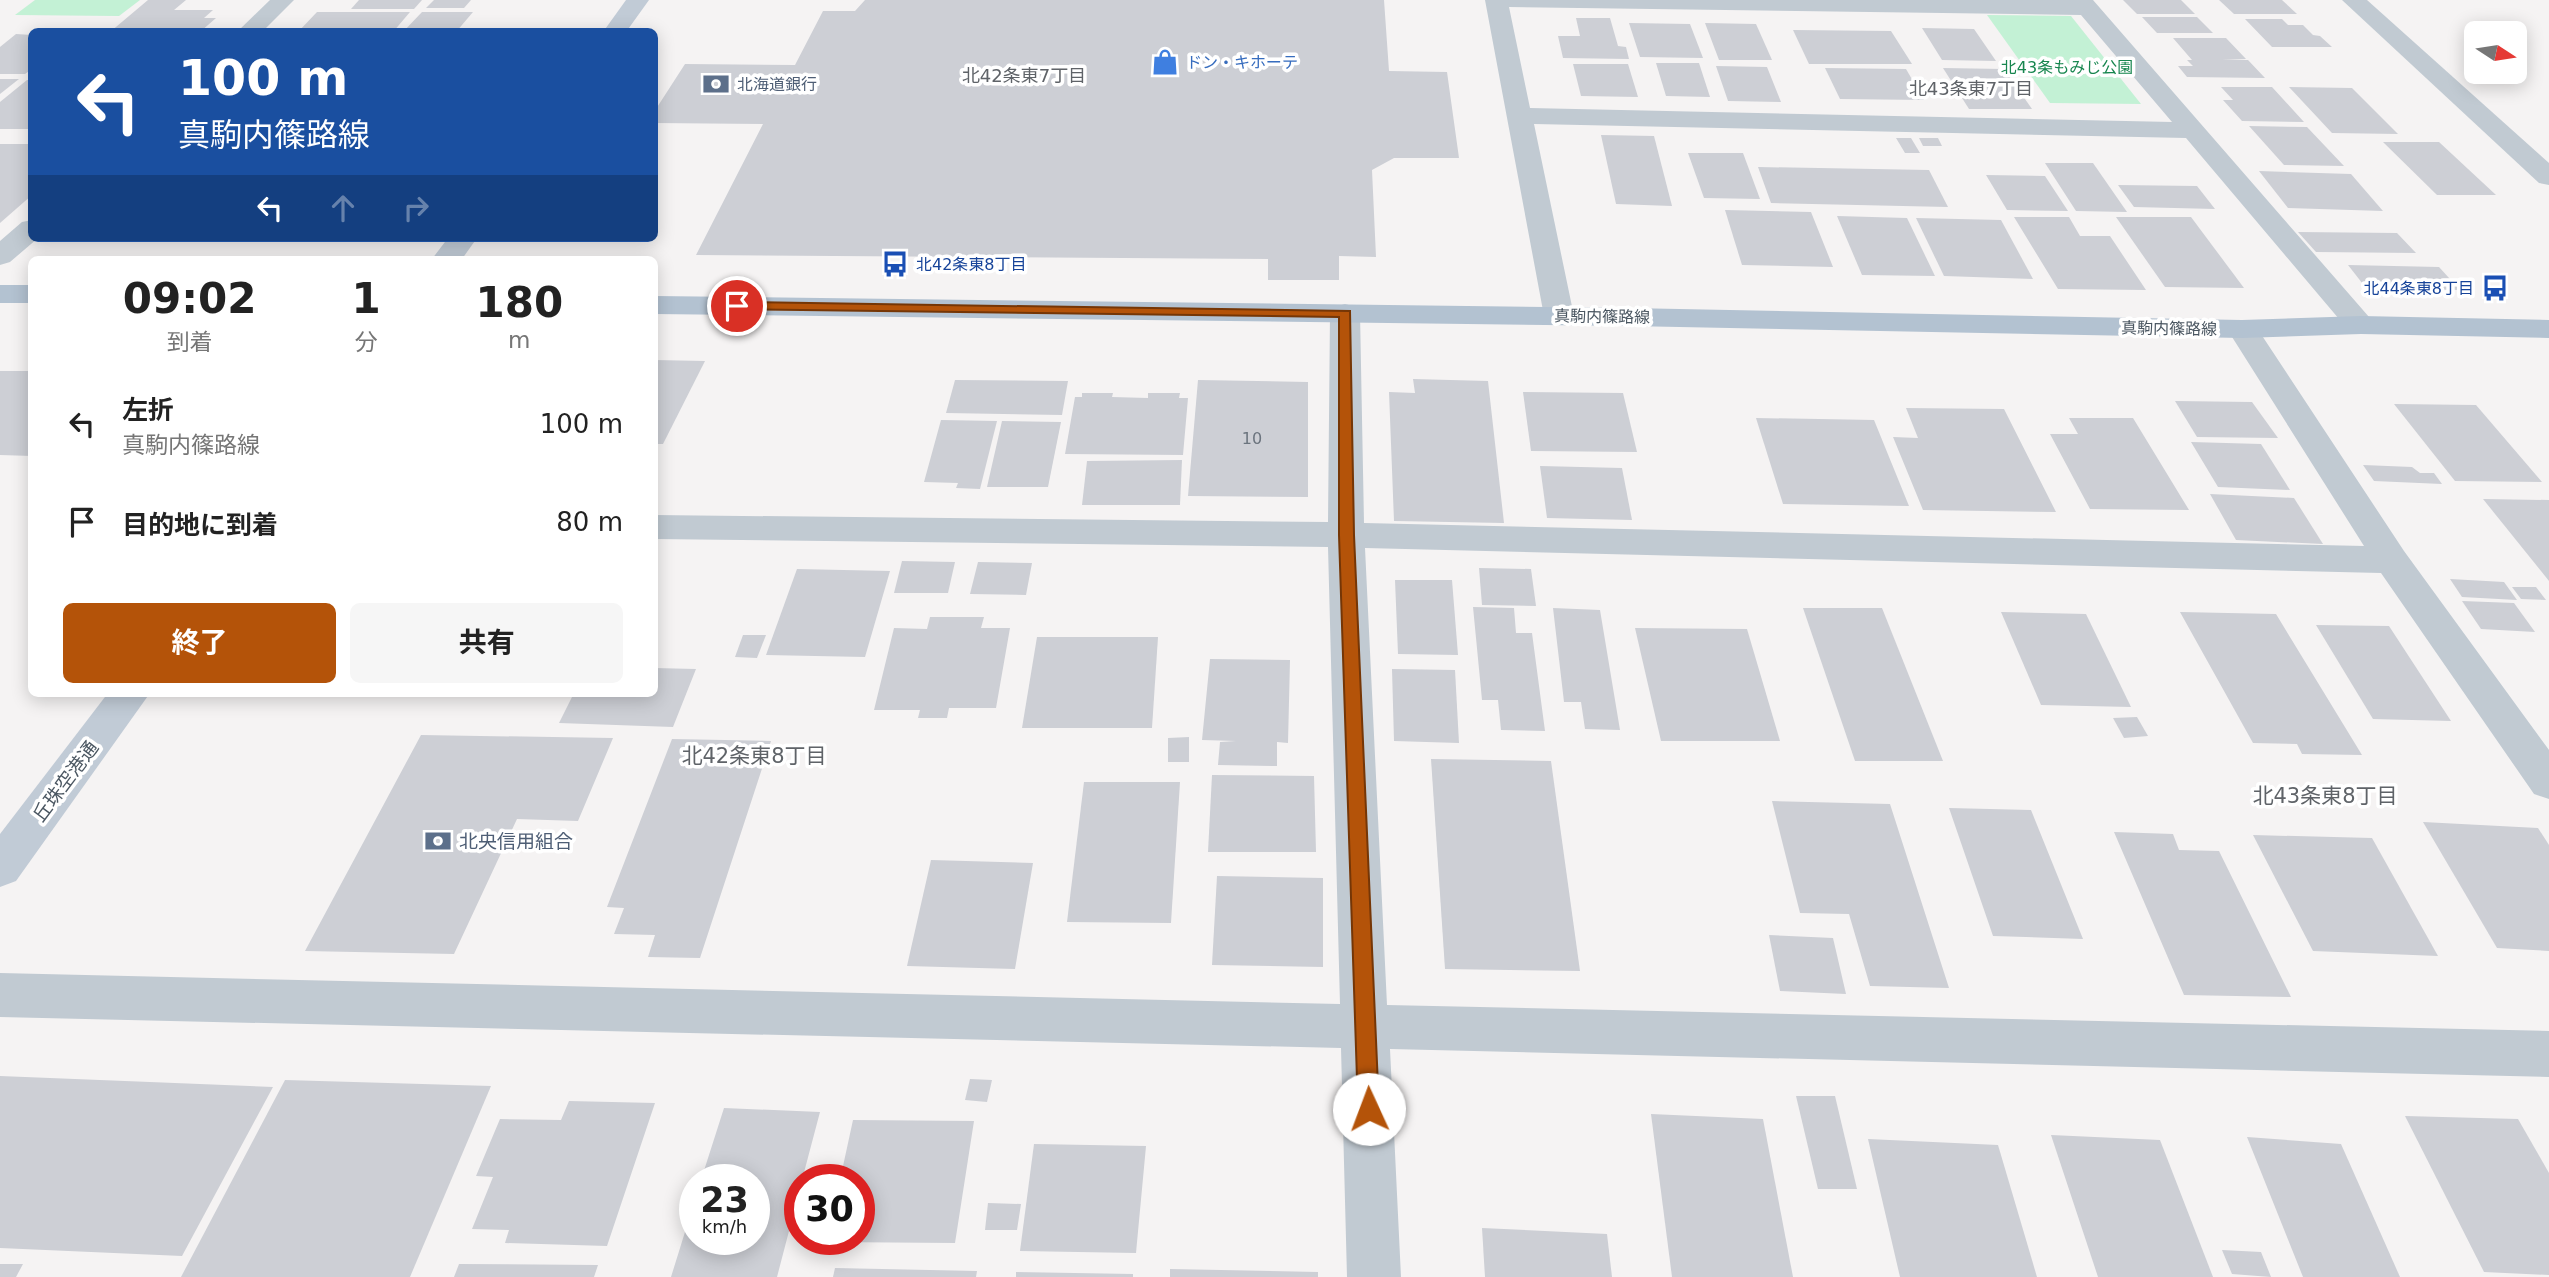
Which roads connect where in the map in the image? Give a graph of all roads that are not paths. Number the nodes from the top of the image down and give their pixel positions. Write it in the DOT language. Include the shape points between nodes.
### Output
graph roads {
  1 [pos="283,0"];
  2 [pos="638,0"];
  3 [pos="1496,0"];
  4 [pos="2353,0"];
  5 [pos="2085,4"];
  6 [pos="252,28"];
  7 [pos="617,28"];
  8 [pos="1521,116"];
  9 [pos="2193,130"];
  10 [pos="2549,177"];
  11 [pos="28,232"];
  12 [pos="460,242"];
  13 [pos="0,256"];
  14 [pos="449,256"];
  15 [pos="658,305"];
  16 [pos="1345,313"];
  17 [pos="1559,316"];
  18 [pos="2361,326"];
  19 [pos="2242,329"];
  20 [pos="2549,329"];
  21 [pos="658,527"];
  22 [pos="1346,535"];
  23 [pos="2391,560"];
  24 [pos="127,697"];
  25 [pos="2549,782"];
  26 [pos="0,868"];
  27 [pos="0,995"];
  28 [pos="1366,1025"];
  29 [pos="2549,1054"];
  30 [pos="1374,1277"];
  1 -- 6 [label="street"];
  2 -- 7 [label="main road"];
  3 -- 5 [label="street"];
  3 -- 8 [label="street"];
  4 -- 10 [label="street"];
  5 -- 9 [label="street"];
  8 -- 9 [label="street"];
  8 -- 17 [label="street"];
  9 -- 18 [label="street"];
  11 -- 13 [label="street"];
  12 -- 14 [label="main road"];
  15 -- 16 [label="main road, 真駒内篠路線"];
  16 -- 17 [label="main road, 真駒内篠路線"];
  16 -- 22 [label="street"];
  17 -- 19 [label="main road, 真駒内篠路線"];
  18 -- 19 [label="main road, 真駒内篠路線"];
  18 -- 20 [label="main road, 真駒内篠路線"];
  19 -- 23 [label="street"];
  21 -- 22 [label="street"];
  22 -- 23 [label="street"];
  22 -- 28 [label="street"];
  23 -- 25 [label="street"];
  24 -- 26 [label="main road, 丘珠空港通"];
  27 -- 28 [label="street"];
  28 -- 29 [label="street"];
  28 -- 30 [label="street"];
}
